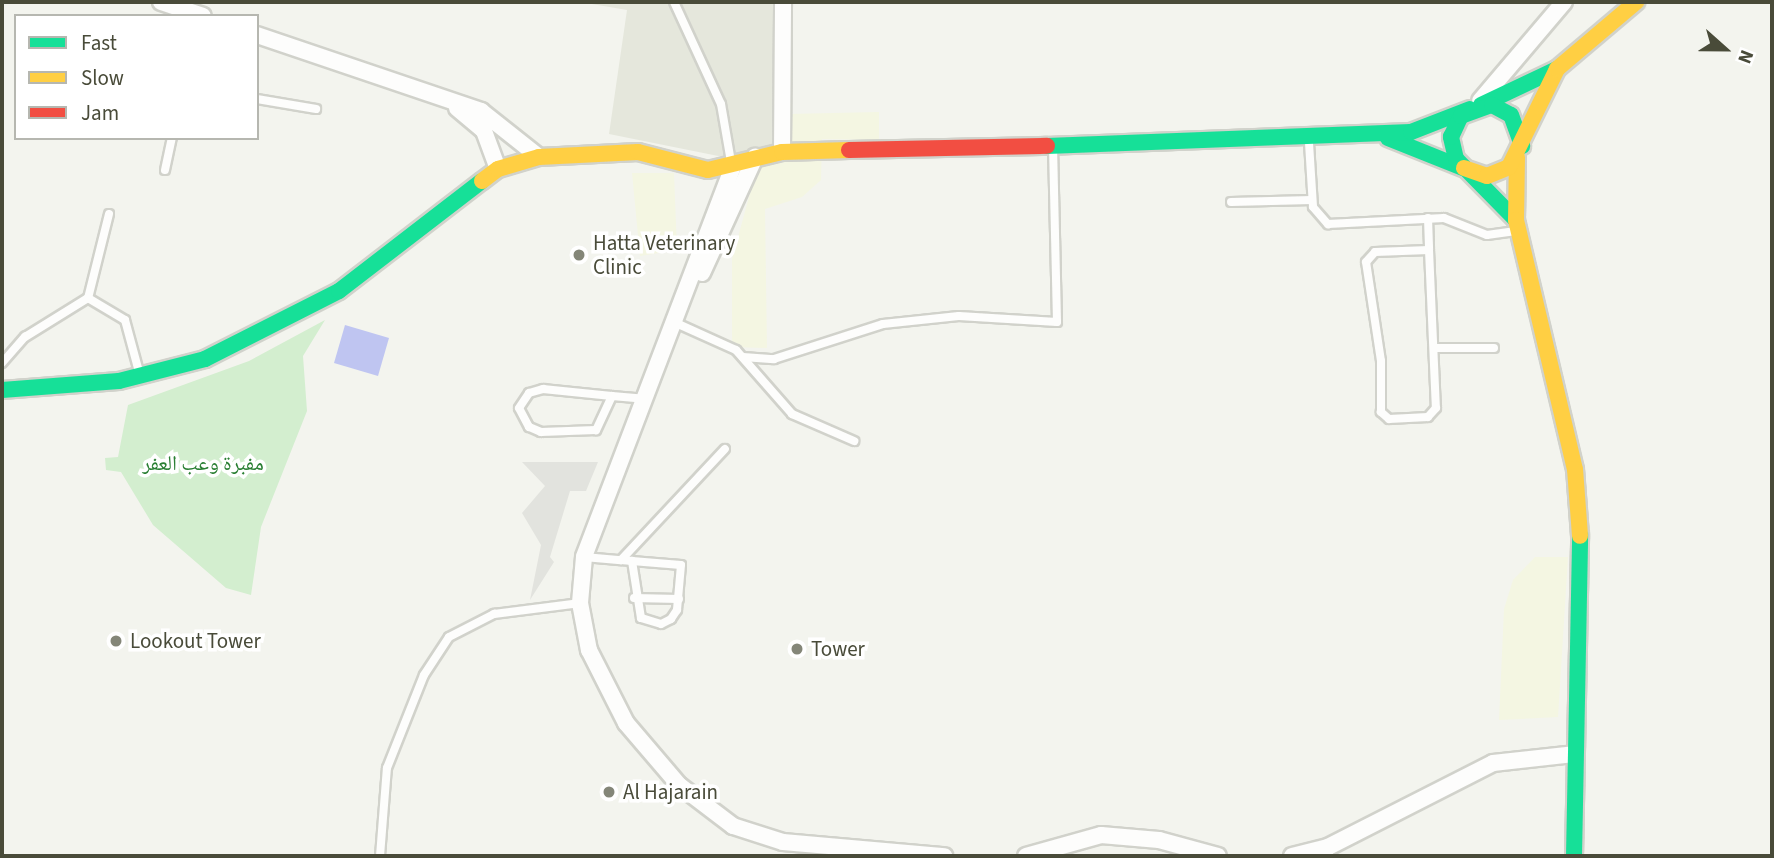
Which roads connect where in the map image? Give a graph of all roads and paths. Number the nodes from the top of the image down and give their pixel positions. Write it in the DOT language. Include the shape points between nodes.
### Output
graph roads {
  1 [pos="162,2"];
  2 [pos="674,2"];
  3 [pos="783,2"];
  4 [pos="1564,2"];
  5 [pos="1636,2"];
  6 [pos="197,14"];
  7 [pos="259,37"];
  8 [pos="1557,69"];
  9 [pos="259,99"];
  10 [pos="449,103"];
  11 [pos="1475,107"];
  12 [pos="316,109"];
  13 [pos="1382,136"];
  14 [pos="172,140"];
  15 [pos="1309,140"];
  16 [pos="1053,146"];
  17 [pos="782,152"];
  18 [pos="1519,152"];
  19 [pos="539,157"];
  20 [pos="755,157"];
  21 [pos="1464,168"];
  22 [pos="498,169"];
  23 [pos="732,169"];
  24 [pos="165,170"];
  25 [pos="1312,200"];
  26 [pos="1231,202"];
  27 [pos="110,214"];
  28 [pos="1428,218"];
  29 [pos="1518,225"];
  30 [pos="1429,250"];
  31 [pos="690,288"];
  32 [pos="89,298"];
  33 [pos="676,323"];
  34 [pos="1434,348"];
  35 [pos="1494,348"];
  36 [pos="743,357"];
  37 [pos="2,363"];
  38 [pos="140,375"];
  39 [pos="2,390"];
  40 [pos="612,396"];
  41 [pos="644,400"];
  42 [pos="854,440"];
  43 [pos="725,449"];
  44 [pos="584,557"];
  45 [pos="621,560"];
  46 [pos="632,561"];
  47 [pos="634,598"];
  48 [pos="679,599"];
  49 [pos="580,603"];
  50 [pos="1574,754"];
  51 [pos="380,856"];
  52 [pos="944,856"];
  53 [pos="1026,856"];
  54 [pos="1218,856"];
  55 [pos="1292,856"];
  56 [pos="1574,856"];
  1 -- 6 [label="street"];
  2 -- 23 [label="lane" via="721,104"];
  3 -- 17 [label="street"];
  4 -- 11 [label="street"];
  5 -- 8 [label="main road"];
  7 -- 10 [label="street"];
  8 -- 11 [label="main road"];
  8 -- 18 [label="main road" via="1532,111"];
  9 -- 12 [label="lane"];
  10 -- 19 [label="street" via="494,118"];
  10 -- 22 [label="street" via="484,131"];
  11 -- 13 [label="main road"];
  11 -- 18 [label="main road" via="1511,115"];
  11 -- 21 [label="main road" via="1451,137"];
  13 -- 15 [label="main road"];
  13 -- 21 [label="main road"];
  14 -- 24 [label="lane"];
  15 -- 16 [label="main road"];
  15 -- 25 [label="lane"];
  16 -- 17 [label="main road"];
  16 -- 36 [label="lane" via="1057,322 959,316 883,324 774,359"];
  17 -- 20 [label="main road"];
  18 -- 21 [label="main road" via="1487,176"];
  18 -- 29 [label="main road"];
  19 -- 22 [label="main road"];
  19 -- 23 [label="main road" via="638,152 682,165"];
  20 -- 23 [label="main road"];
  20 -- 31 [label="street" via="727,230"];
  21 -- 29 [label="main road"];
  22 -- 38 [label="main road" via="339,291 272,330 205,359"];
  23 -- 31 [label="street"];
  25 -- 26 [label="lane"];
  25 -- 28 [label="lane" via="1315,215 1328,224"];
  27 -- 32 [label="lane" via="88,282"];
  28 -- 29 [label="lane" via="1454,220 1487,235"];
  28 -- 30 [label="lane"];
  29 -- 50 [label="main road" via="1575,469 1583,572"];
  30 -- 34 [label="lane"];
  30 -- 34 [label="lane" via="1375,252 1366,262 1385,417 1435,412"];
  31 -- 33 [label="street"];
  32 -- 37 [label="lane" via="25,337"];
  32 -- 38 [label="lane" via="125,320"];
  33 -- 36 [label="lane" via="701,330"];
  33 -- 41 [label="street"];
  34 -- 35 [label="lane"];
  36 -- 42 [label="lane" via="792,414"];
  38 -- 39 [label="main road"];
  40 -- 40 [label="lane" via="543,389 529,393 519,408 528,427 541,432 596,430"];
  40 -- 41 [label="lane"];
  41 -- 44 [label="street"];
  43 -- 45 [label="lane"];
  44 -- 45 [label="lane"];
  44 -- 49 [label="street"];
  45 -- 46 [label="lane"];
  46 -- 47 [label="lane"];
  46 -- 48 [label="lane" via="681,565"];
  47 -- 48 [label="lane"];
  47 -- 48 [label="lane" via="641,618 661,624 677,610"];
  49 -- 51 [label="lane" via="494,614 449,637 424,675 387,768"];
  49 -- 52 [label="street" via="598,674 626,723 679,785 733,826 783,842"];
  50 -- 55 [label="street" via="1493,763 1328,846"];
  50 -- 56 [label="main road"];
  53 -- 54 [label="street" via="1101,835 1159,839"];
}
